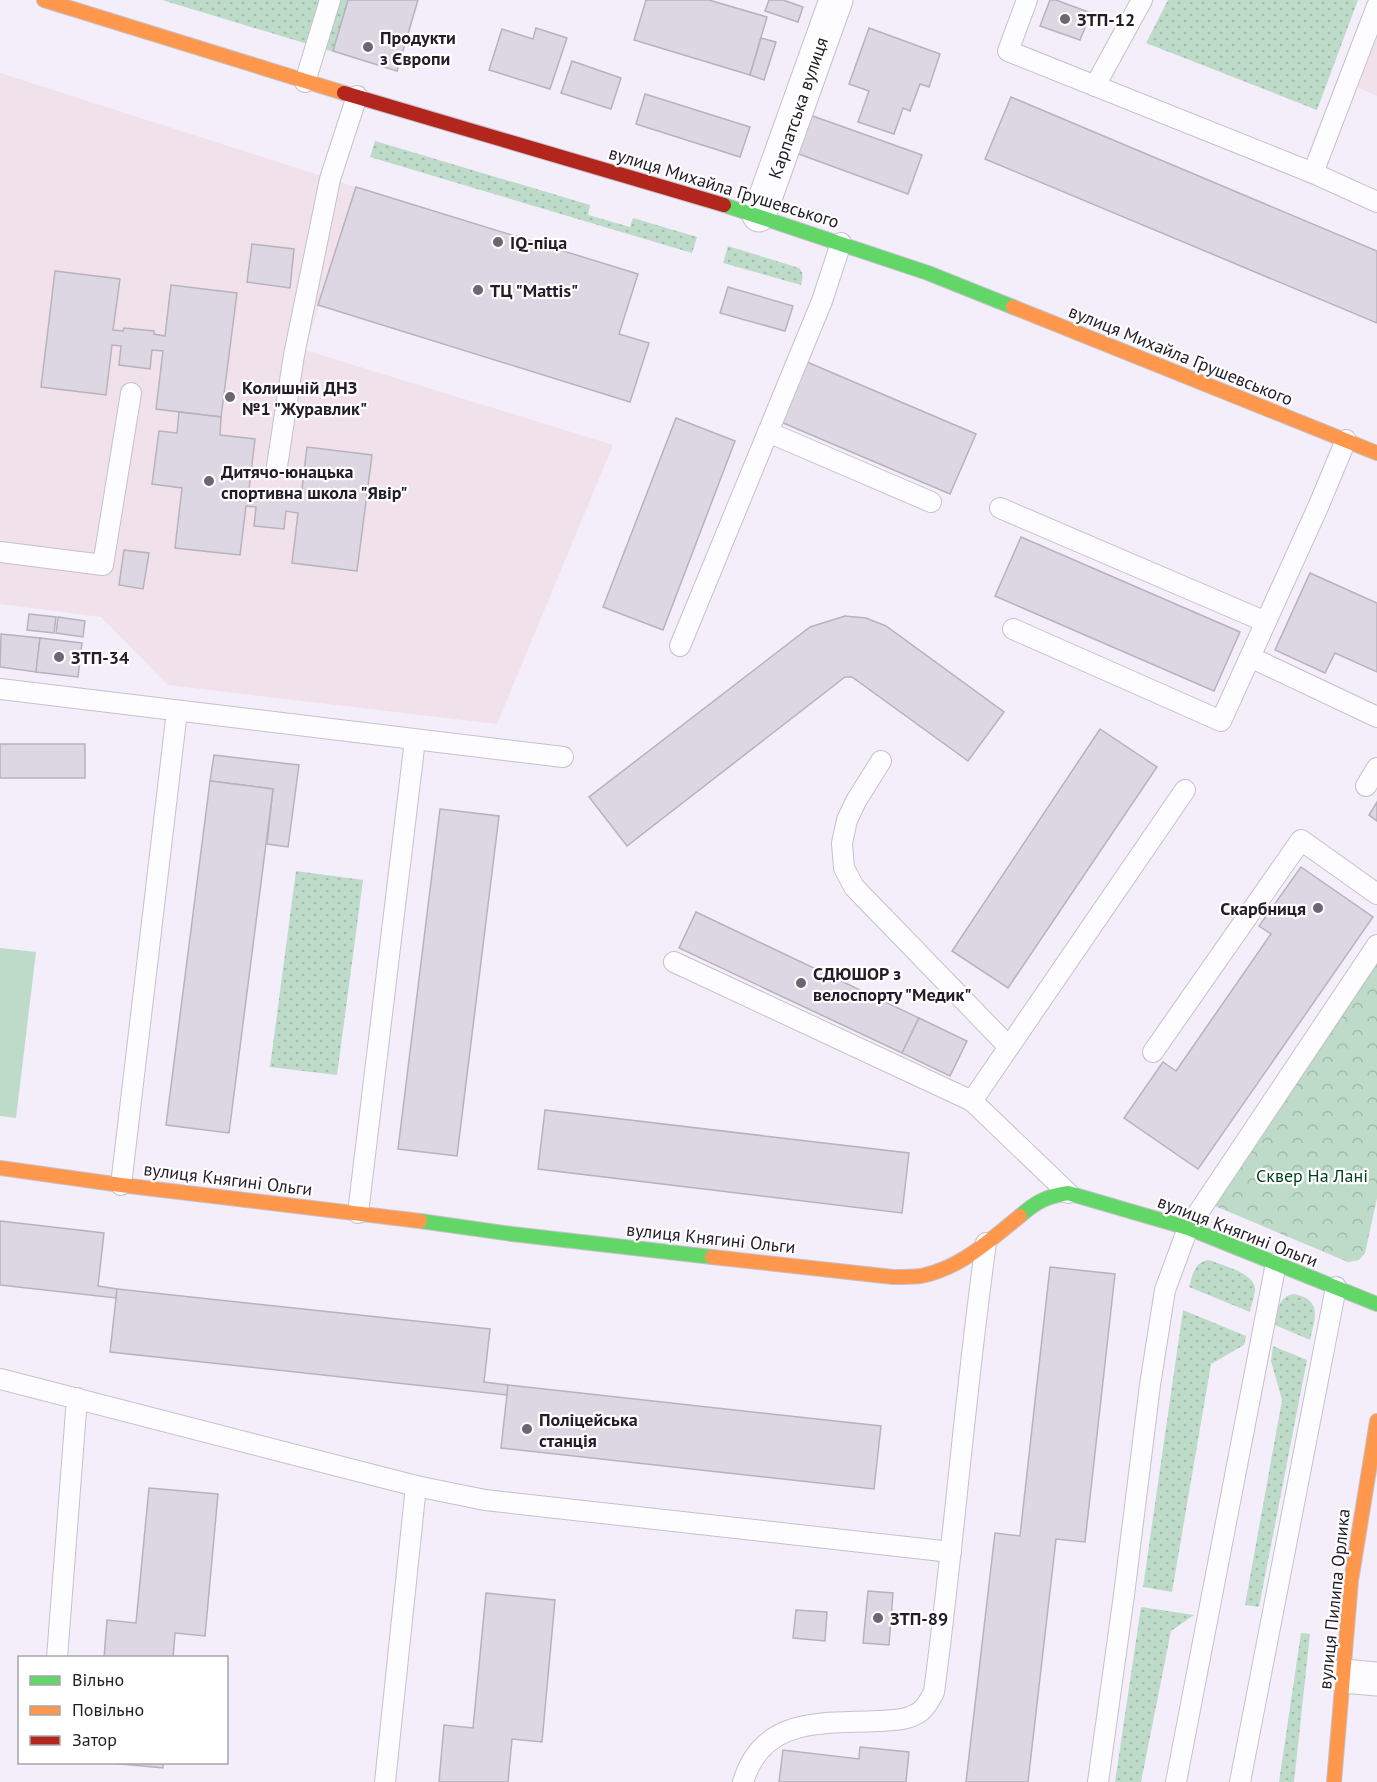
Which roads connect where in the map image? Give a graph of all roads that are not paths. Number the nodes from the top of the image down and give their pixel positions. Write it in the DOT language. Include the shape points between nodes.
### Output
graph roads {
  1 [pos="44,0"];
  2 [pos="330,0"];
  3 [pos="835,0"];
  4 [pos="1027,0"];
  5 [pos="1142,0"];
  6 [pos="1377,6"];
  7 [pos="306,82"];
  8 [pos="1095,86"];
  9 [pos="357,96"];
  10 [pos="1313,173"];
  11 [pos="1377,202"];
  12 [pos="759,215"];
  13 [pos="841,243"];
  14 [pos="131,393"];
  15 [pos="768,432"];
  16 [pos="1347,440"];
  17 [pos="1377,453"];
  18 [pos="278,466"];
  19 [pos="931,502"];
  20 [pos="1000,508"];
  21 [pos="0,552"];
  22 [pos="1266,622"];
  23 [pos="1013,629"];
  24 [pos="681,646"];
  25 [pos="1250,657"];
  26 [pos="0,689"];
  27 [pos="177,711"];
  28 [pos="1377,717"];
  29 [pos="415,740"];
  30 [pos="563,757"];
  31 [pos="881,761"];
  32 [pos="1377,768"];
  33 [pos="1366,786"];
  34 [pos="1185,790"];
  35 [pos="1377,894"];
  36 [pos="1377,945"];
  37 [pos="674,962"];
  38 [pos="1009,1047"];
  39 [pos="1153,1052"];
  40 [pos="972,1101"];
  41 [pos="0,1168"];
  42 [pos="121,1185"];
  43 [pos="1068,1192"];
  44 [pos="358,1213"];
  45 [pos="1188,1228"];
  46 [pos="986,1244"];
  47 [pos="1276,1263"];
  48 [pos="1336,1287"];
  49 [pos="1377,1304"];
  50 [pos="0,1378"];
  51 [pos="77,1398"];
  52 [pos="1377,1421"];
  53 [pos="416,1486"];
  54 [pos="951,1552"];
  55 [pos="57,1656"];
  56 [pos="1343,1676"];
  57 [pos="1377,1679"];
  58 [pos="385,1782"];
  59 [pos="743,1782"];
  60 [pos="1098,1782"];
  61 [pos="1176,1782"];
  62 [pos="1240,1782"];
  63 [pos="1334,1782"];
  1 -- 7 [label="street, вулиця Михайла Грушевського"];
  2 -- 7 [label="lane"];
  3 -- 12 [label="street, Карпатська вулиця"];
  4 -- 8 [label="lane" via="1008,51"];
  5 -- 8 [label="lane"];
  6 -- 10 [label="lane"];
  7 -- 9 [label="street, вулиця Михайла Грушевського"];
  8 -- 10 [label="lane"];
  9 -- 12 [label="street, вулиця Михайла Грушевського"];
  9 -- 18 [label="lane" via="330,179 294,356"];
  10 -- 11 [label="lane"];
  12 -- 13 [label="street, вулиця Михайла Грушевського"];
  13 -- 15 [label="lane" via="822,301"];
  13 -- 16 [label="street, вулиця Михайла Грушевського" via="928,273"];
  14 -- 21 [label="lane" via="103,565"];
  15 -- 19 [label="lane"];
  15 -- 24 [label="lane"];
  16 -- 17 [label="street, вулиця Михайла Грушевського"];
  16 -- 22 [label="lane"];
  20 -- 22 [label="lane"];
  22 -- 25 [label="lane"];
  23 -- 25 [label="lane" via="1221,721"];
  25 -- 28 [label="lane"];
  26 -- 27 [label="lane"];
  27 -- 29 [label="lane"];
  27 -- 42 [label="lane"];
  29 -- 30 [label="lane"];
  29 -- 44 [label="lane"];
  31 -- 38 [label="lane" via="847,820 842,843 844,868 854,887"];
  32 -- 33 [label="lane"];
  34 -- 38 [label="lane"];
  35 -- 39 [label="lane" via="1300,840"];
  36 -- 45 [label="lane"];
  37 -- 40 [label="lane"];
  38 -- 40 [label="lane"];
  40 -- 43 [label="lane"];
  41 -- 42 [label="street, вулиця Княгині Ольги"];
  42 -- 44 [label="street, вулиця Княгині Ольги"];
  43 -- 45 [label="street, вулиця Княгині Ольги"];
  43 -- 46 [label="street, вулиця Княгині Ольги" via="1032,1206"];
  44 -- 46 [label="street, вулиця Княгині Ольги" via="893,1277 920,1276 949,1268"];
  45 -- 47 [label="street, вулиця Княгині Ольги"];
  45 -- 60 [label="lane" via="1163,1302"];
  46 -- 54 [label="lane" via="974,1323"];
  47 -- 48 [label="street, вулиця Княгині Ольги"];
  47 -- 61 [label="lane"];
  48 -- 49 [label="street, вулиця Княгині Ольги"];
  48 -- 62 [label="lane"];
  50 -- 51 [label="lane"];
  51 -- 53 [label="lane"];
  51 -- 55 [label="lane"];
  52 -- 56 [label="street, вулиця Пилипа Орлика" via="1351,1581"];
  53 -- 54 [label="lane" via="485,1500"];
  53 -- 58 [label="lane"];
  54 -- 59 [label="lane" via="934,1692 922,1710 903,1720 802,1725 779,1734 760,1748"];
  56 -- 57 [label="street"];
  56 -- 63 [label="street, вулиця Пилипа Орлика"];
}
